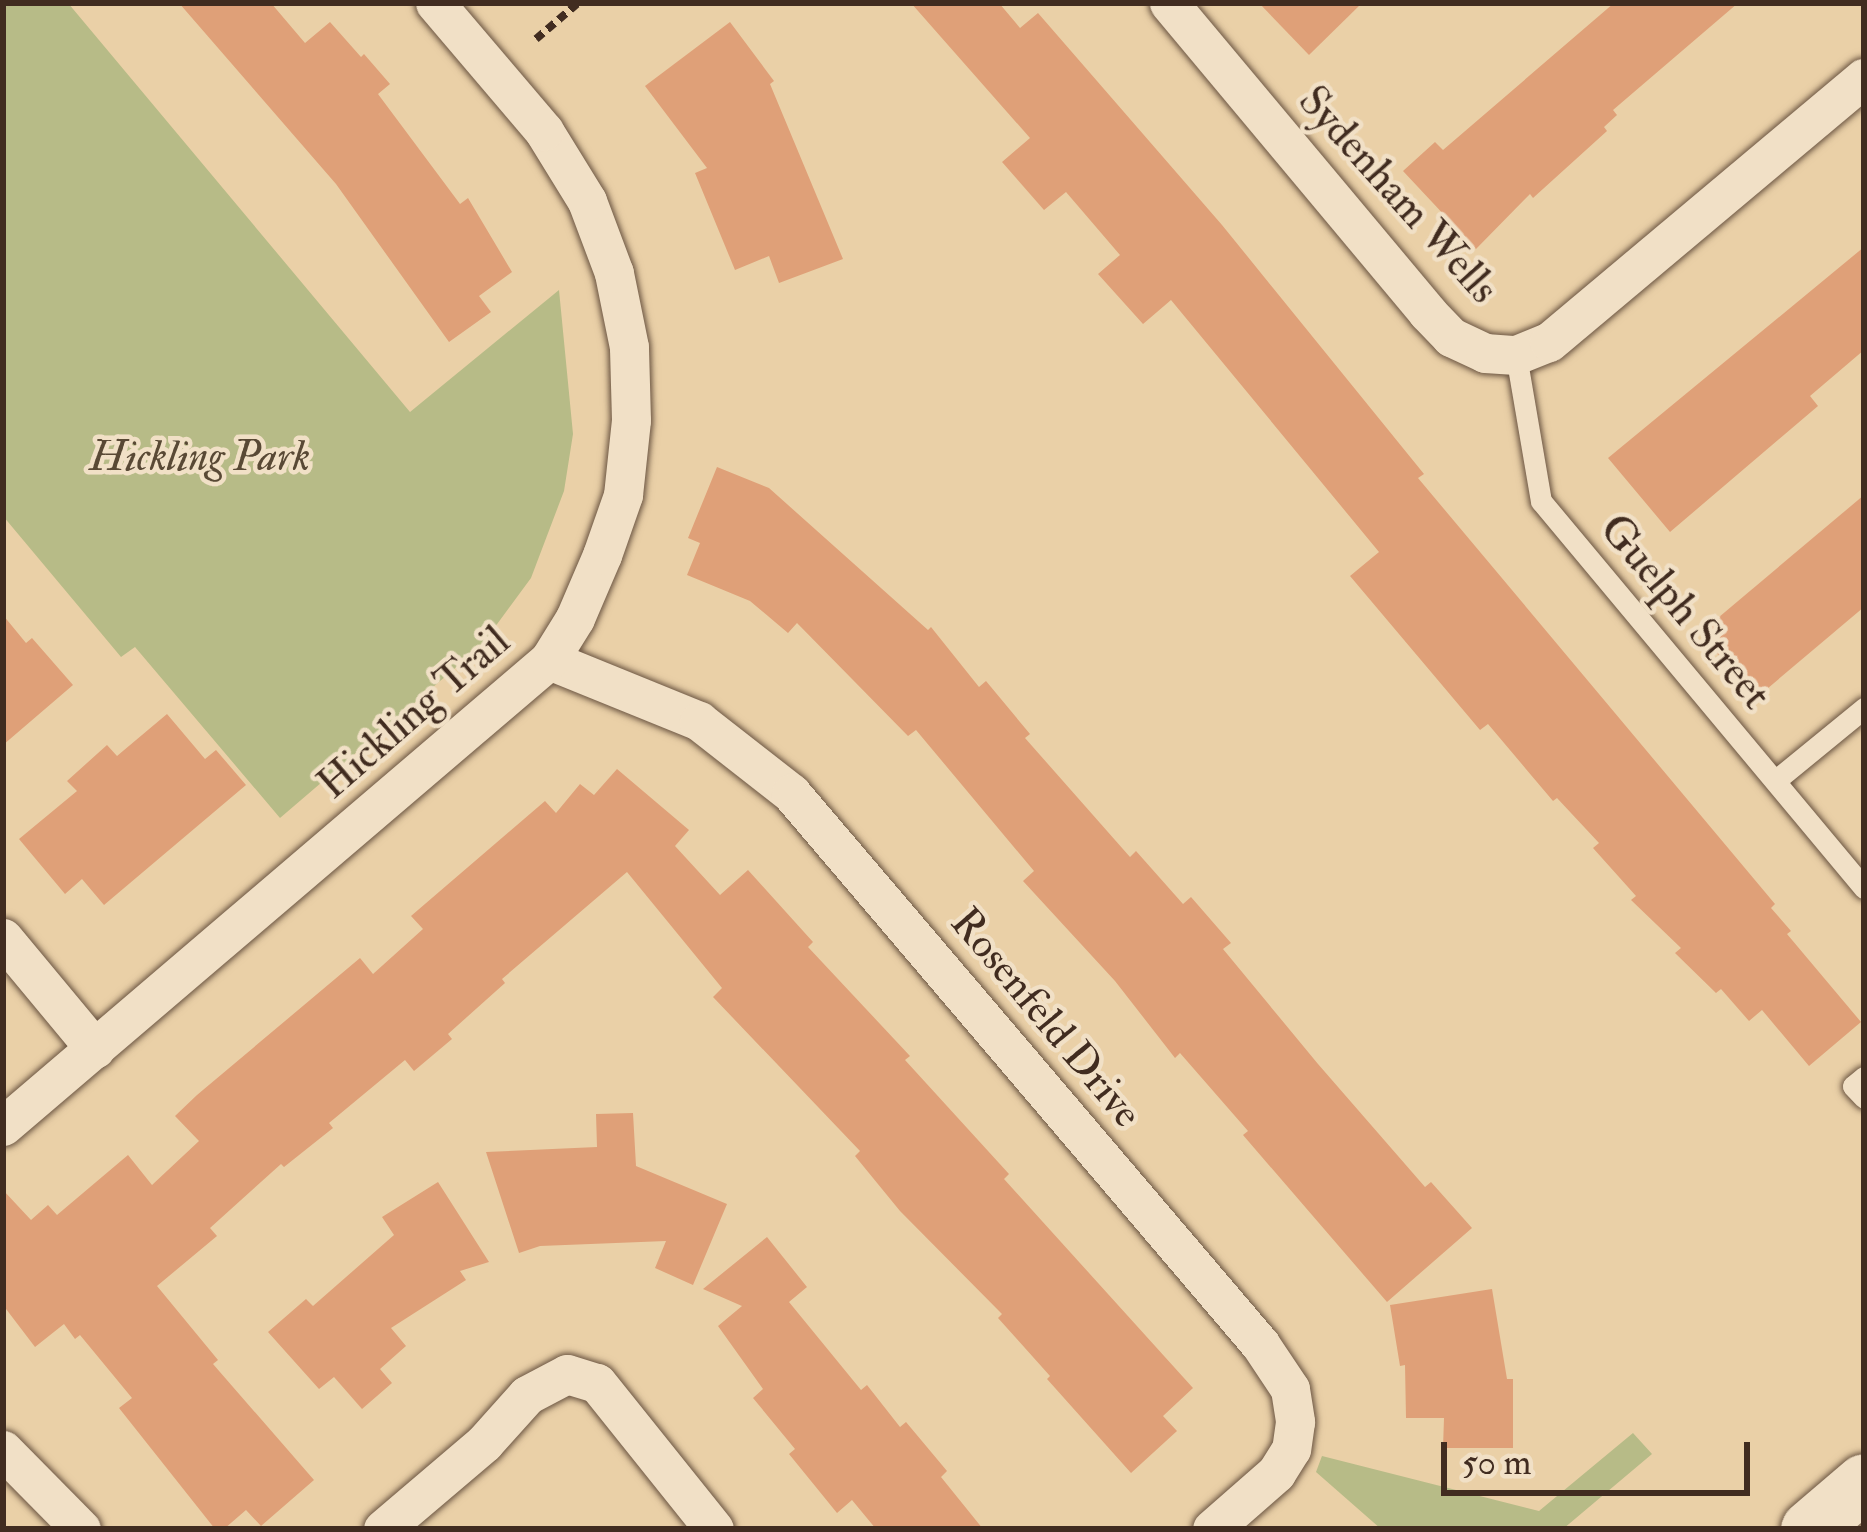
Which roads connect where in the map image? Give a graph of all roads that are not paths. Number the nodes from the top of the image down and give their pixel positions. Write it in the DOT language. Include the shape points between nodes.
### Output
graph roads {
  1 [pos="435,3"];
  2 [pos="1169,3"];
  3 [pos="1864,78"];
  4 [pos="1516,355"];
  5 [pos="549,660"];
  6 [pos="1864,708"];
  7 [pos="1776,780"];
  8 [pos="1864,888"];
  9 [pos="3,938"];
  10 [pos="95,1049"];
  11 [pos="1864,1077"];
  12 [pos="1864,1098"];
  13 [pos="3,1126"];
  14 [pos="3,1450"];
  15 [pos="1864,1482"];
  16 [pos="81,1529"];
  17 [pos="382,1529"];
  18 [pos="714,1529"];
  19 [pos="1212,1529"];
  20 [pos="1809,1529"];
  1 -- 5 [label="street, Hickling Trail" via="544,131 587,201 629,346 623,495 575,618"];
  2 -- 4 [label="street, Sydenham Wells" via="1451,337 1485,353"];
  3 -- 4 [label="street, Sydenham Wells" via="1577,321"];
  4 -- 7 [label="lane, Guelph Street" via="1541,501"];
  5 -- 10 [label="street, Hickling Trail"];
  5 -- 19 [label="street, Rosenfeld Drive" via="699,721 791,793 1260,1344 1290,1389 1291,1449 1276,1473"];
  6 -- 7 [label="lane"];
  7 -- 8 [label="lane, Guelph Street"];
  9 -- 10 [label="street"];
  10 -- 13 [label="street, Hickling Trail"];
  11 -- 12 [label="lane" via="1853,1086"];
  14 -- 16 [label="street"];
  15 -- 20 [label="main road"];
  17 -- 18 [label="street" via="484,1444 527,1395 567,1374 597,1383"];
}
